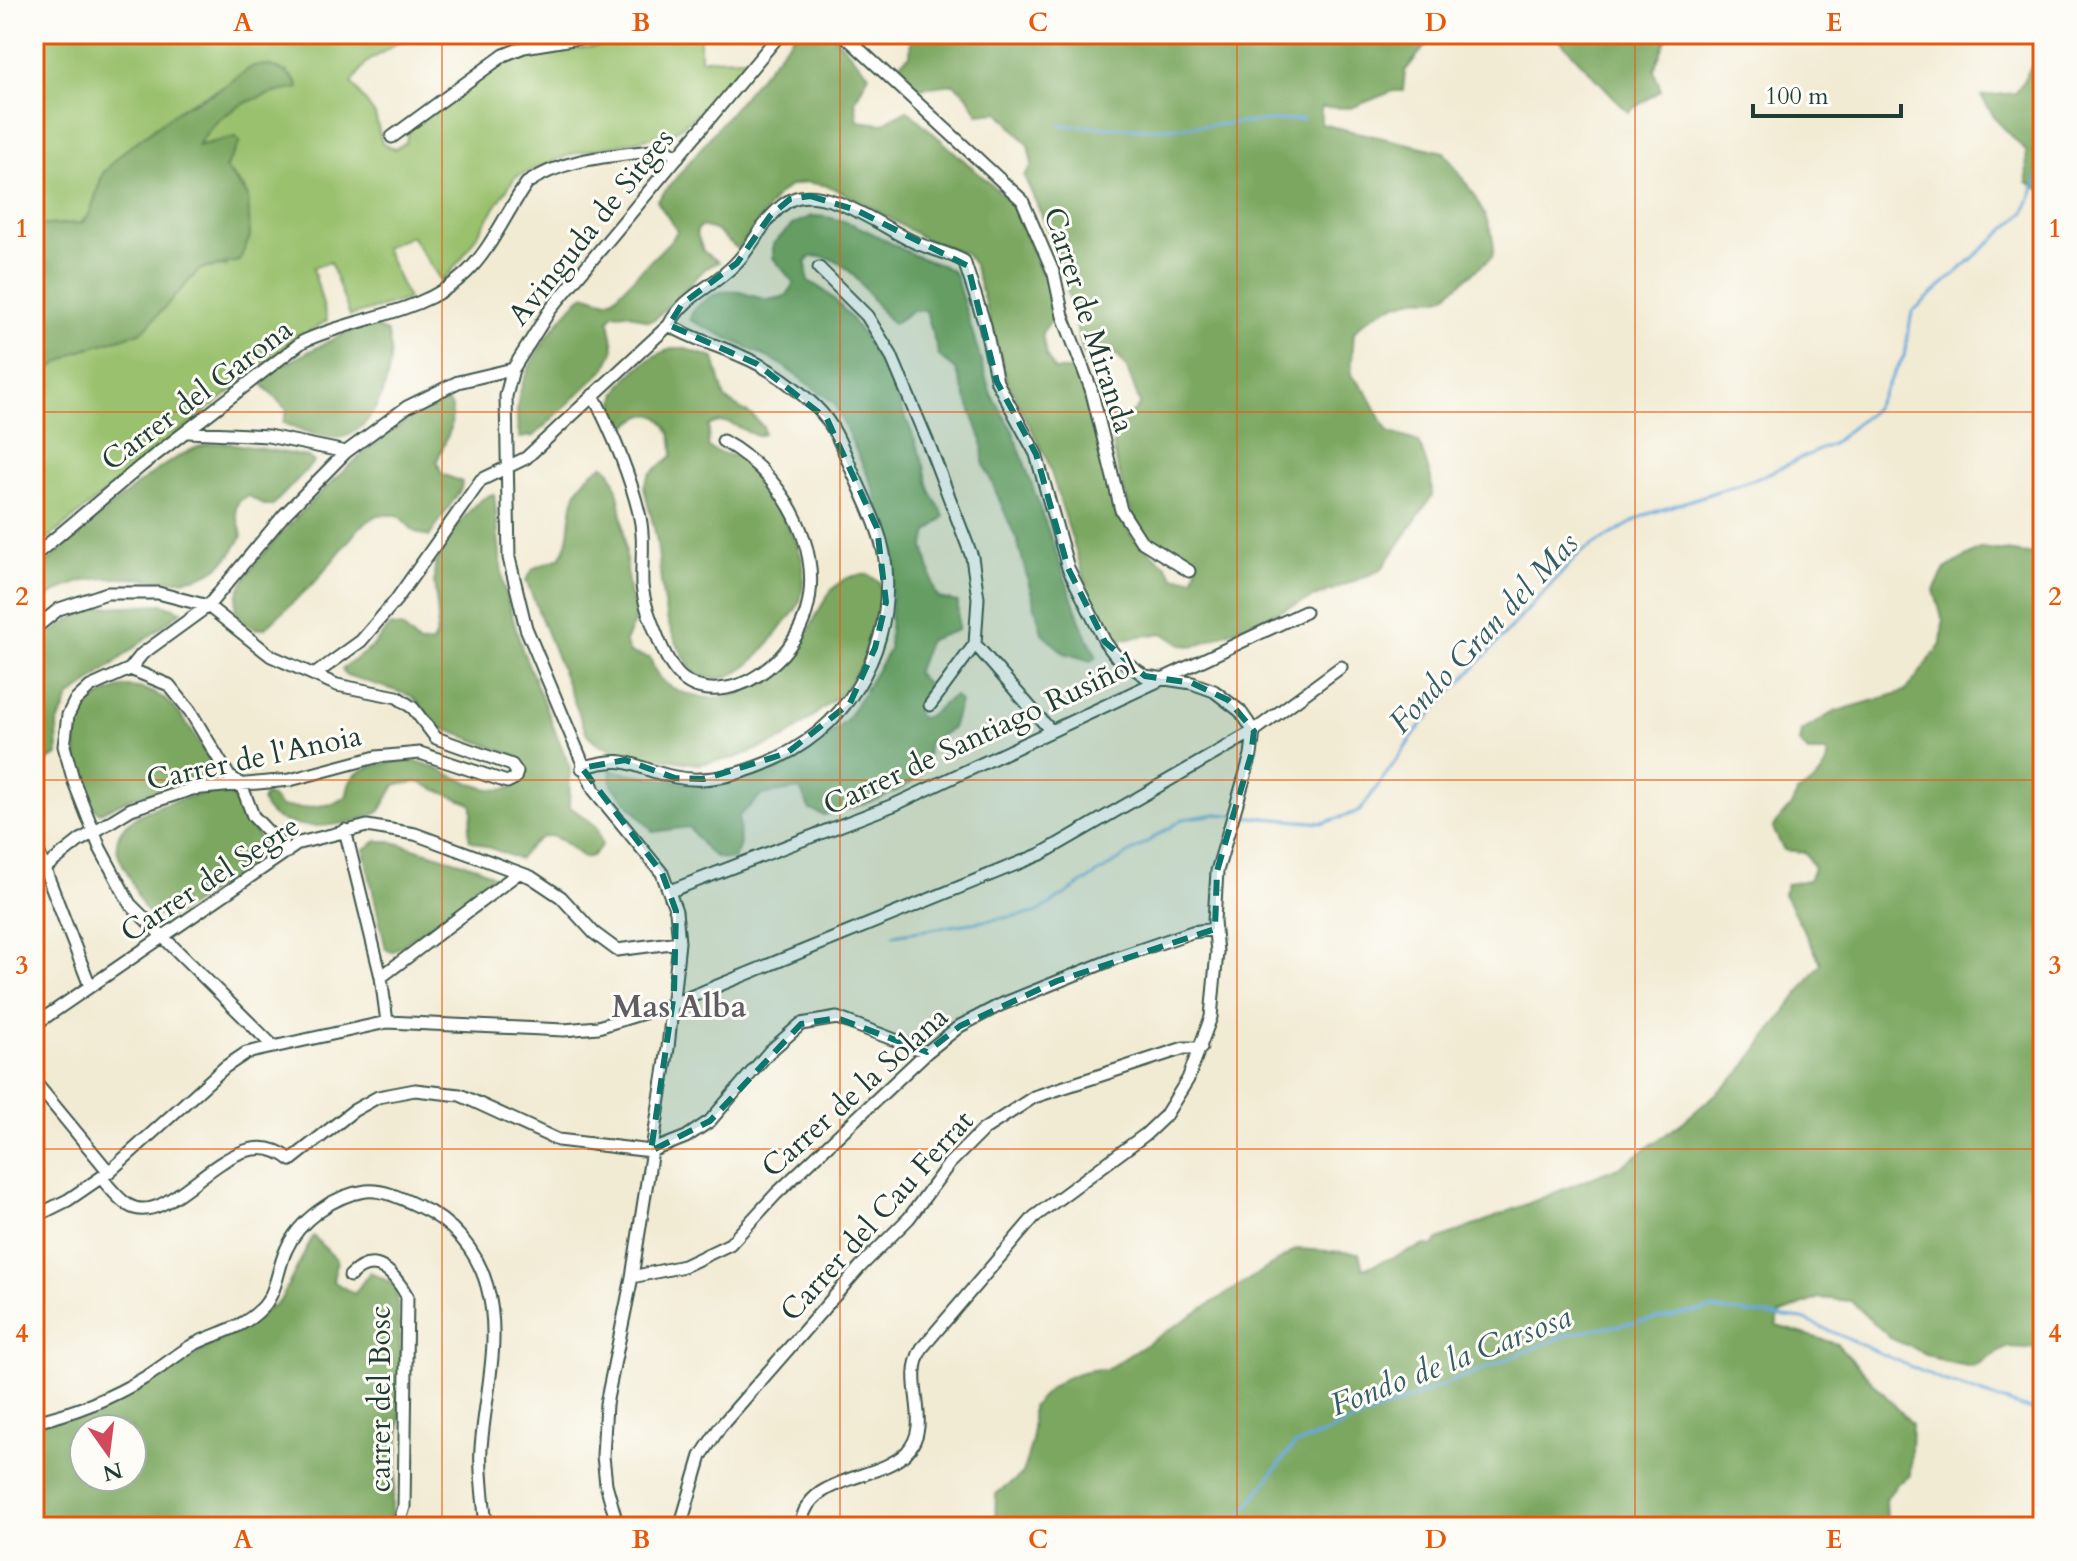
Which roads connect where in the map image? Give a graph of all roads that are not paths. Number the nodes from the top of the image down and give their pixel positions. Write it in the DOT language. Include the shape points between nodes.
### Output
graph roads {
  1 [pos="603,34"];
  2 [pos="780,34"];
  3 [pos="843,34"];
  4 [pos="392,137"];
  5 [pos="678,157"];
  6 [pos="819,268"];
  7 [pos="669,325"];
  8 [pos="513,369"];
  9 [pos="593,395"];
  10 [pos="189,432"];
  11 [pos="723,441"];
  12 [pos="346,452"];
  13 [pos="507,469"];
  14 [pos="34,556"];
  15 [pos="1189,571"];
  16 [pos="208,606"];
  17 [pos="1305,612"];
  18 [pos="34,629"];
  19 [pos="975,644"];
  20 [pos="1341,667"];
  21 [pos="130,669"];
  22 [pos="314,675"];
  23 [pos="1161,678"];
  24 [pos="930,705"];
  25 [pos="1051,731"];
  26 [pos="1254,731"];
  27 [pos="436,738"];
  28 [pos="430,755"];
  29 [pos="582,768"];
  30 [pos="241,784"];
  31 [pos="345,830"];
  32 [pos="94,831"];
  33 [pos="34,841"];
  34 [pos="287,852"];
  35 [pos="45,868"];
  36 [pos="517,874"];
  37 [pos="670,891"];
  38 [pos="1215,929"];
  39 [pos="162,936"];
  40 [pos="679,942"];
  41 [pos="381,977"];
  42 [pos="90,986"];
  43 [pos="673,1004"];
  44 [pos="387,1022"];
  45 [pos="34,1025"];
  46 [pos="274,1047"];
  47 [pos="1201,1048"];
  48 [pos="927,1052"];
  49 [pos="34,1081"];
  50 [pos="651,1151"];
  51 [pos="105,1175"];
  52 [pos="36,1214"];
  53 [pos="350,1276"];
  54 [pos="632,1277"];
  55 [pos="34,1422"];
  56 [pos="398,1527"];
  57 [pos="486,1527"];
  58 [pos="618,1527"];
  59 [pos="680,1527"];
  60 [pos="801,1527"];
  1 -- 4 [label="street" via="504,55"];
  2 -- 5 [label="street, Avinguda de Sitges"];
  3 -- 15 [label="street, Carrer de Miranda" via="1022,200 1054,274 1063,316 1091,389 1121,510 1141,541"];
  5 -- 8 [label="street, Avinguda de Sitges" via="567,288"];
  5 -- 10 [label="street, Carrer del Garona" via="666,149 563,164 541,173 527,183 467,273 447,288 414,305 332,327 302,342"];
  6 -- 19 [label="street" via="867,316 891,355 926,437 972,557 978,598"];
  7 -- 9 [label="street"];
  7 -- 23 [label="street" via="682,304 737,263 770,216 800,196 856,210 902,237 964,261 997,382 1036,454 1075,583 1115,655 1145,676"];
  7 -- 29 [label="street" via="757,364 789,384 827,419 877,528 886,566 886,602 875,648 850,703 831,724 787,753 704,779 675,778 625,760"];
  8 -- 12 [label="street" via="445,388 407,407"];
  8 -- 13 [label="street, Avinguda de Sitges" via="506,396"];
  9 -- 11 [label="street" via="632,485 640,517 645,604 668,665 688,684 718,689 755,678 772,666 801,627 813,586 805,543 783,496 757,462"];
  9 -- 13 [label="street" via="526,458"];
  10 -- 12 [label="street" via="268,436"];
  10 -- 14 [label="street, Carrer del Garona"];
  12 -- 16 [label="street" via="284,515"];
  13 -- 22 [label="street" via="481,480 361,641"];
  13 -- 29 [label="street, Avinguda de Sitges" via="509,558 516,596"];
  16 -- 18 [label="street" via="158,593 107,593 59,609"];
  16 -- 21 [label="street" via="142,654"];
  16 -- 22 [label="street" via="271,656"];
  17 -- 23 [label="street, Carrer de Santiago Rusiñol"];
  19 -- 24 [label="street"];
  19 -- 25 [label="street"];
  20 -- 26 [label="street"];
  21 -- 30 [label="street" via="169,685 229,776"];
  21 -- 32 [label="street" via="90,687 75,701 65,729 74,782"];
  22 -- 27 [label="street" via="397,697 413,708"];
  23 -- 25 [label="street, Carrer de Santiago Rusiñol"];
  23 -- 26 [label="street" via="1214,691 1240,711"];
  25 -- 37 [label="street, Carrer de Santiago Rusiñol" via="896,804"];
  26 -- 38 [label="street" via="1217,871"];
  26 -- 43 [label="street" via="1041,854"];
  27 -- 28 [label="street"];
  27 -- 28 [label="street, Carrer de l'Anoia" via="512,765 517,775 507,782"];
  28 -- 30 [label="street, Carrer de l'Anoia" via="396,754 290,780"];
  29 -- 37 [label="street, Avinguda de Sitges"];
  30 -- 32 [label="street, Carrer de l'Anoia" via="160,798"];
  30 -- 34 [label="street" via="253,816"];
  31 -- 34 [label="street, Carrer del Segre" via="299,843"];
  31 -- 36 [label="street, Carrer del Segre" via="367,826 415,834"];
  31 -- 41 [label="street"];
  32 -- 35 [label="street, Carrer de l'Anoia"];
  32 -- 39 [label="street" via="130,904"];
  33 -- 35 [label="street"];
  34 -- 39 [label="street, Carrer del Segre"];
  35 -- 42 [label="street"];
  36 -- 40 [label="street, Carrer del Segre" via="548,886 617,950"];
  36 -- 41 [label="street"];
  37 -- 40 [label="street, Avinguda de Sitges"];
  38 -- 47 [label="street" via="1214,997"];
  38 -- 48 [label="street, Carrer de la Solana" via="1192,932 1057,981 960,1026"];
  39 -- 42 [label="street, Carrer del Segre"];
  39 -- 46 [label="street"];
  40 -- 43 [label="street, Avinguda de Sitges"];
  41 -- 44 [label="street"];
  42 -- 45 [label="street, Carrer del Segre"];
  43 -- 44 [label="street" via="598,1027 564,1030"];
  43 -- 50 [label="street, Avinguda de Sitges"];
  44 -- 46 [label="street"];
  46 -- 51 [label="street" via="246,1053 225,1067"];
  47 -- 59 [label="street, Carrer del Cau Ferrat" via="1184,1048 1075,1081 1034,1097 983,1130 720,1427 701,1456"];
  47 -- 60 [label="street" via="1165,1116 1034,1217 922,1348 913,1367 920,1422 911,1447 900,1458 822,1491 806,1507"];
  48 -- 50 [label="street" via="837,1018 801,1024 769,1052 710,1121"];
  48 -- 54 [label="street, Carrer de la Solana" via="730,1244 684,1266"];
  49 -- 51 [label="street"];
  50 -- 51 [label="street" via="558,1140 460,1095 415,1090 378,1097 353,1111 291,1160 271,1148 246,1149 158,1205 127,1204"];
  50 -- 54 [label="street, Avinguda de Sitges"];
  51 -- 52 [label="street"];
  53 -- 56 [label="street, carrer del Bosc" via="364,1267 381,1266 407,1296 404,1507"];
  54 -- 58 [label="street, Avinguda de Sitges" via="606,1404 603,1456"];
  55 -- 57 [label="street" via="81,1411 111,1397 191,1346 242,1324 269,1299 286,1249 304,1224 346,1196 381,1192 420,1207 455,1231 477,1259 487,1287 493,1350 481,1452"];
}
